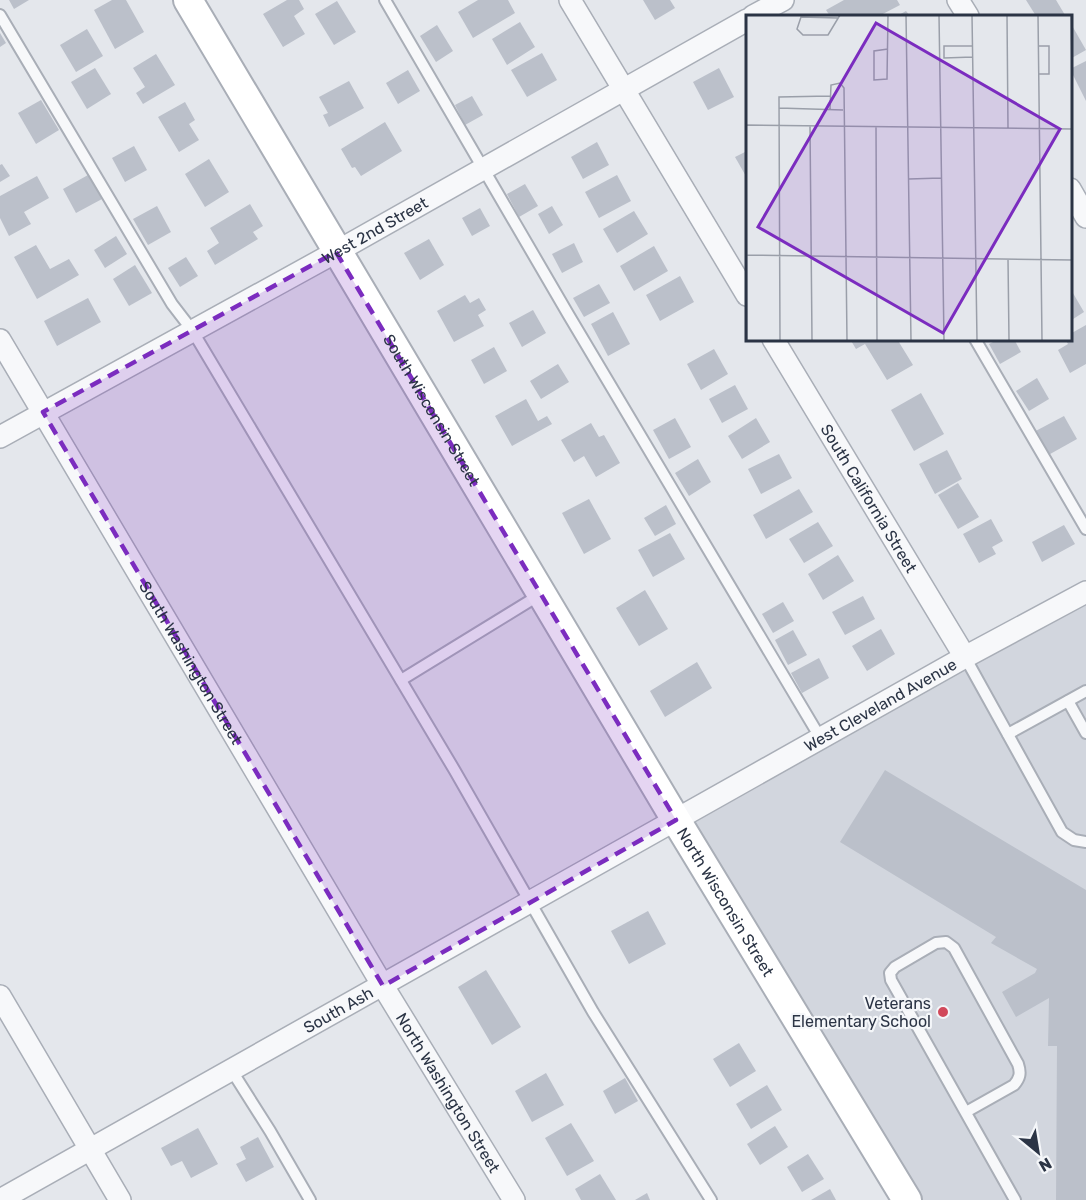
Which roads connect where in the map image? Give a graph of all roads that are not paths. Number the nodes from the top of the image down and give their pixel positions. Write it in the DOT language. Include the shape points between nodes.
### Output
graph roads {
  1 [pos="188,0"];
  2 [pos="385,0"];
  3 [pos="570,0"];
  4 [pos="958,0"];
  5 [pos="776,6"];
  6 [pos="0,15"];
  7 [pos="755,15"];
  8 [pos="967,15"];
  9 [pos="746,21"];
  10 [pos="623,89"];
  11 [pos="483,168"];
  12 [pos="1071,191"];
  13 [pos="1086,217"];
  14 [pos="336,252"];
  15 [pos="746,293"];
  16 [pos="192,330"];
  17 [pos="0,340"];
  18 [pos="774,340"];
  19 [pos="976,340"];
  20 [pos="43,412"];
  21 [pos="0,437"];
  22 [pos="1086,530"];
  23 [pos="1086,592"];
  24 [pos="541,594"];
  25 [pos="965,657"];
  26 [pos="400,680"];
  27 [pos="1086,691"];
  28 [pos="1068,701"];
  29 [pos="1086,733"];
  30 [pos="1008,734"];
  31 [pos="821,739"];
  32 [pos="676,820"];
  33 [pos="1086,842"];
  34 [pos="532,902"];
  35 [pos="383,986"];
  36 [pos="0,996"];
  37 [pos="232,1071"];
  38 [pos="966,1112"];
  39 [pos="90,1150"];
  40 [pos="0,1200"];
  41 [pos="120,1200"];
  42 [pos="309,1200"];
  43 [pos="514,1200"];
  44 [pos="711,1200"];
  45 [pos="907,1200"];
  46 [pos="1016,1200"];
  1 -- 14 [label="street, South Wisconsin Street"];
  2 -- 11 [label="lane"];
  3 -- 10 [label="street"];
  4 -- 8 [label="street"];
  5 -- 7 [label="street"];
  6 -- 16 [label="lane" via="172,304"];
  9 -- 10 [label="street, West 2nd Street"];
  10 -- 11 [label="street, West 2nd Street"];
  10 -- 15 [label="street"];
  11 -- 14 [label="street, West 2nd Street"];
  11 -- 31 [label="lane"];
  12 -- 13 [label="street"];
  14 -- 16 [label="street, West 2nd Street"];
  14 -- 24 [label="street, South Wisconsin Street"];
  16 -- 20 [label="street, West 2nd Street"];
  16 -- 26 [label="lane"];
  17 -- 20 [label="street, South Washington Street"];
  18 -- 25 [label="street, South California Street"];
  19 -- 22 [label="lane"];
  20 -- 21 [label="street, West 2nd Street"];
  20 -- 35 [label="street, South Washington Street"];
  23 -- 25 [label="street, West Cleveland Avenue"];
  24 -- 26 [label="lane"];
  24 -- 32 [label="street, South Wisconsin Street"];
  25 -- 30 [label="lane"];
  25 -- 31 [label="street, West Cleveland Avenue"];
  26 -- 34 [label="lane"];
  27 -- 28 [label="lane"];
  28 -- 29 [label="lane"];
  28 -- 30 [label="lane"];
  30 -- 33 [label="lane" via="1062,832"];
  31 -- 32 [label="street, West Cleveland Avenue"];
  32 -- 34 [label="street, South Ash"];
  32 -- 45 [label="street, North Wisconsin Street"];
  34 -- 35 [label="street, South Ash"];
  34 -- 44 [label="lane" via="593,1012"];
  35 -- 37 [label="street, South Ash"];
  35 -- 43 [label="street, North Washington Street"];
  36 -- 39 [label="street"];
  37 -- 39 [label="street, South Ash"];
  37 -- 42 [label="lane"];
  38 -- 38 [label="lane" via="1014,1085 1021,1072 954,948 946,942 936,943 895,967 890,973 891,980"];
  38 -- 46 [label="lane"];
  39 -- 40 [label="street, South Ash"];
  39 -- 41 [label="street"];
}
